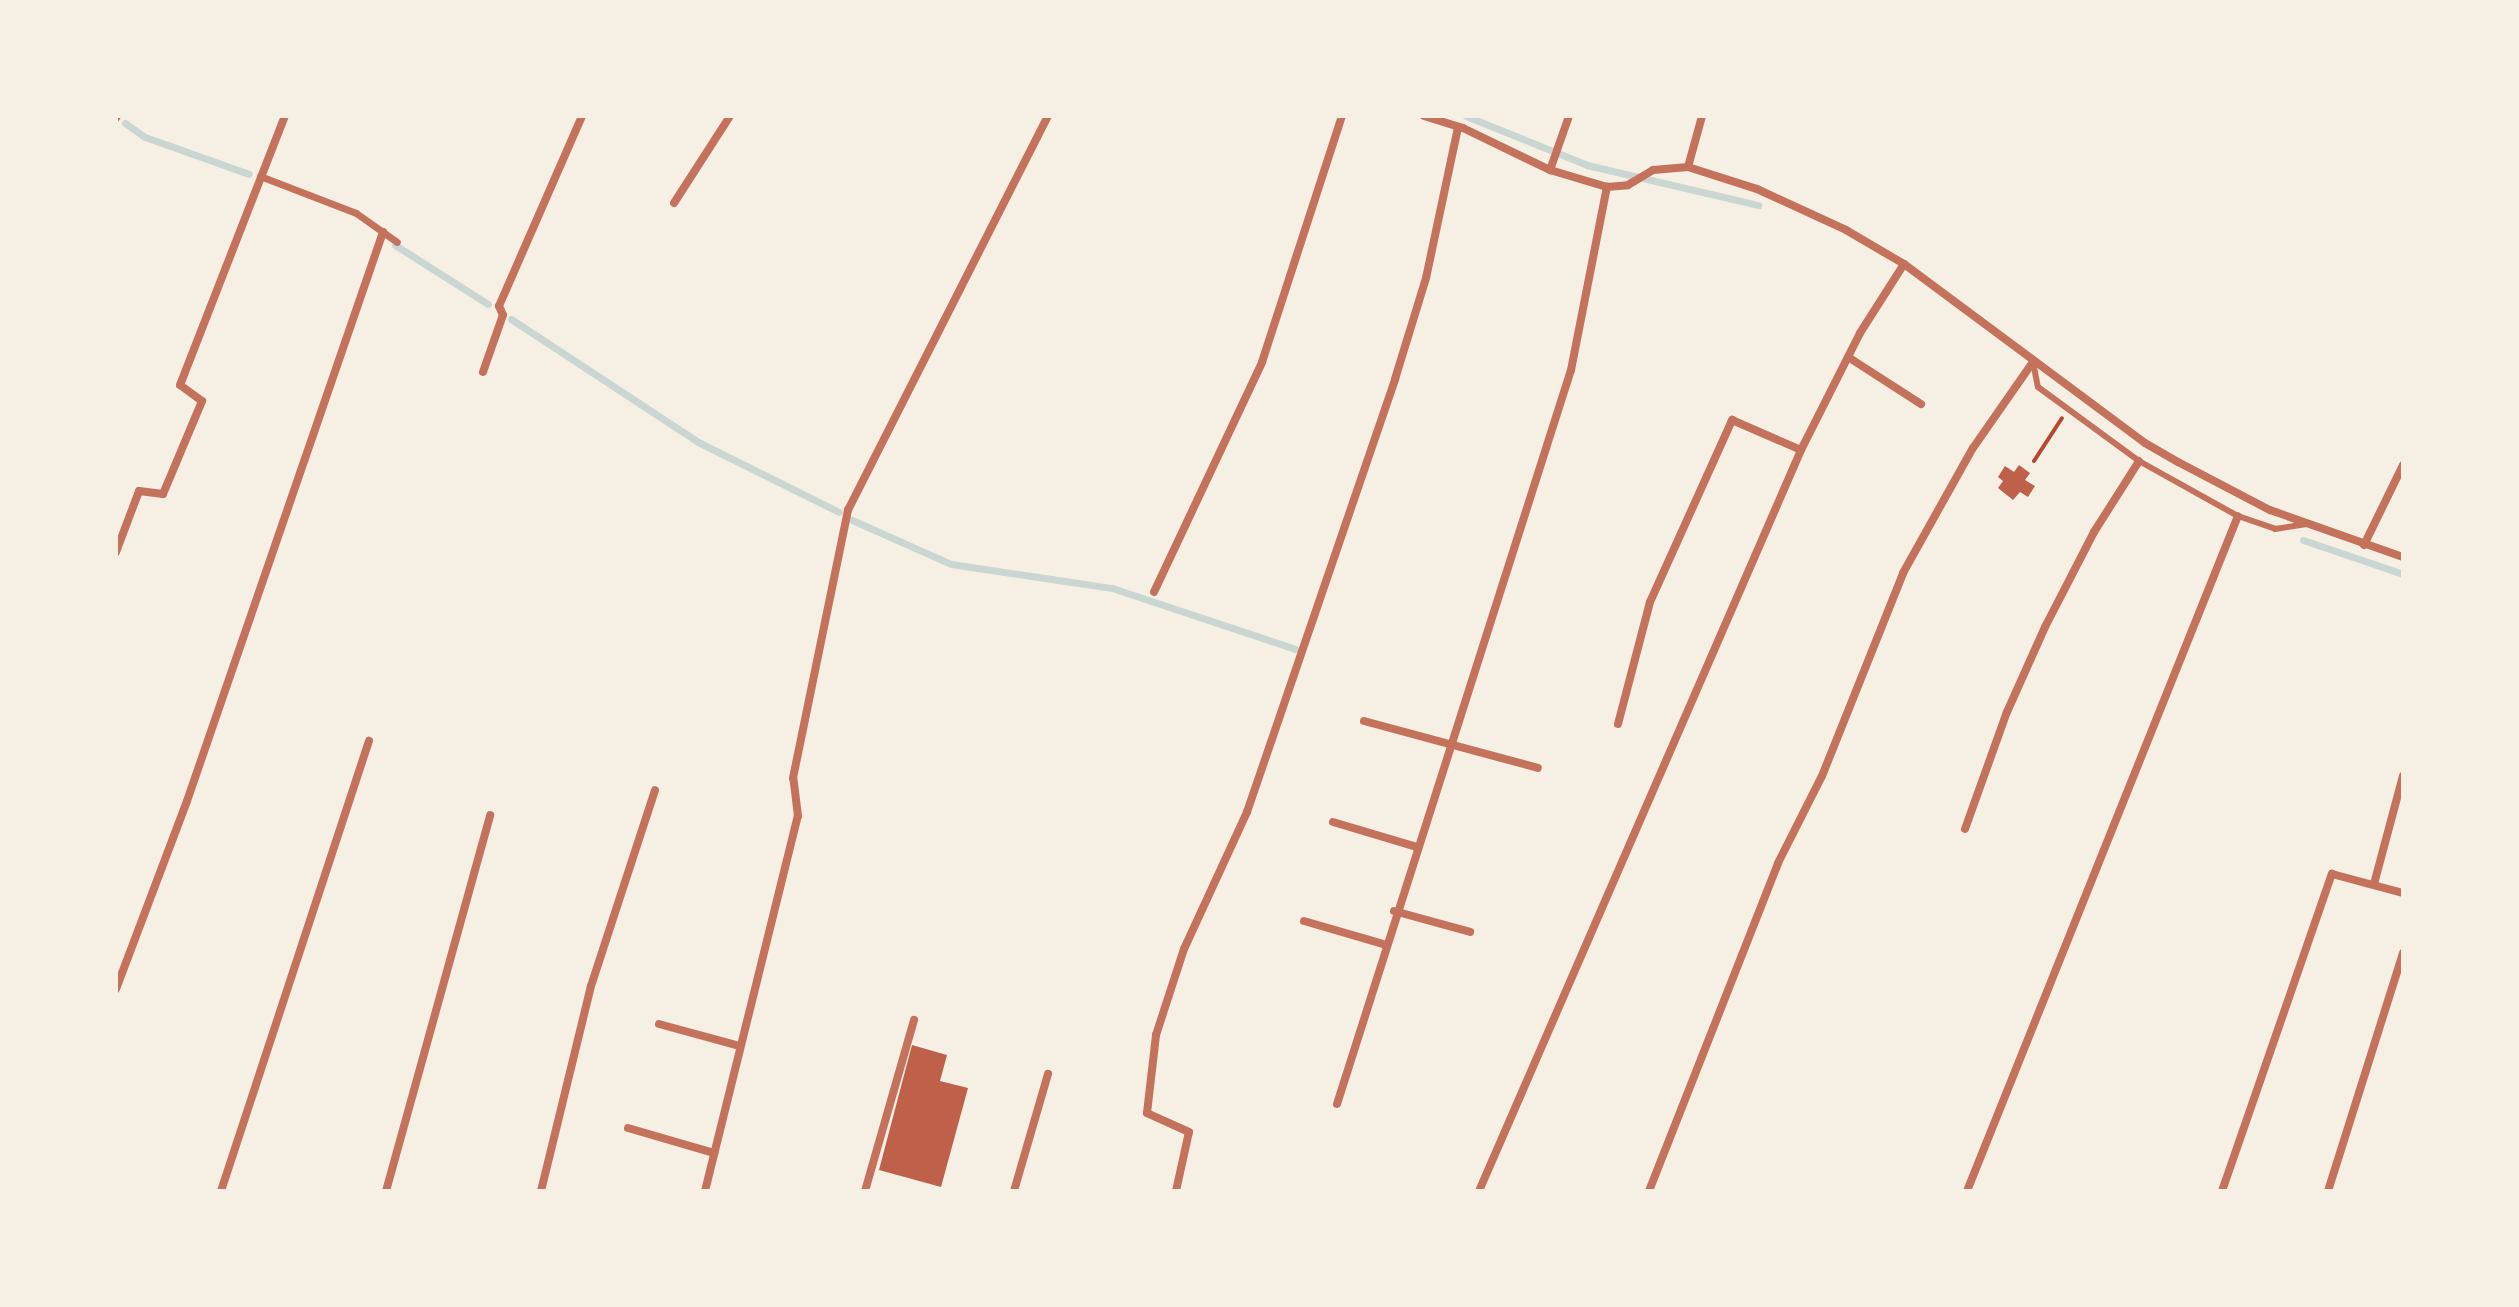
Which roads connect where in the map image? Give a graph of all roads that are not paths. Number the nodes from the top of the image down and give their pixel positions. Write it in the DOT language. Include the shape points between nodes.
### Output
graph roads {
  1 [pos="285,116"];
  2 [pos="582,116"];
  3 [pos="730,116"];
  4 [pos="1048,116"];
  5 [pos="1342,116"];
  6 [pos="1427,116"];
  7 [pos="1569,116"];
  8 [pos="1702,116"];
  9 [pos="1458,127"];
  10 [pos="1688,167"];
  11 [pos="1550,170"];
  12 [pos="260,176"];
  13 [pos="1607,187"];
  14 [pos="674,203"];
  15 [pos="383,232"];
  16 [pos="397,242"];
  17 [pos="1904,264"];
  18 [pos="1848,357"];
  19 [pos="2033,362"];
  20 [pos="483,372"];
  21 [pos="1921,404"];
  22 [pos="1801,450"];
  23 [pos="2139,461"];
  24 [pos="2403,465"];
  25 [pos="2238,516"];
  26 [pos="2307,524"];
  27 [pos="2364,545"];
  28 [pos="116,552"];
  29 [pos="2403,557"];
  30 [pos="1154,592"];
  31 [pos="1364,721"];
  32 [pos="1618,724"];
  33 [pos="369,741"];
  34 [pos="1449,745"];
  35 [pos="1538,768"];
  36 [pos="2403,776"];
  37 [pos="655,790"];
  38 [pos="490,815"];
  39 [pos="1333,822"];
  40 [pos="1965,829"];
  41 [pos="1417,847"];
  42 [pos="2374,884"];
  43 [pos="2403,893"];
  44 [pos="1394,911"];
  45 [pos="1304,921"];
  46 [pos="1470,932"];
  47 [pos="1383,944"];
  48 [pos="2403,953"];
  49 [pos="116,989"];
  50 [pos="914,1020"];
  51 [pos="659,1024"];
  52 [pos="740,1046"];
  53 [pos="1048,1074"];
  54 [pos="1337,1104"];
  55 [pos="628,1128"];
  56 [pos="714,1153"];
  57 [pos="221,1191"];
  58 [pos="386,1191"];
  59 [pos="541,1191"];
  60 [pos="705,1191"];
  61 [pos="865,1191"];
  62 [pos="1014,1191"];
  63 [pos="1176,1191"];
  64 [pos="1479,1191"];
  65 [pos="1649,1191"];
  66 [pos="1967,1191"];
  67 [pos="2222,1191"];
  68 [pos="2328,1191"];
  1 -- 12 [label="street"];
  2 -- 20 [label="street" via="499,306 503,315"];
  3 -- 14 [label="street"];
  4 -- 52 [label="street" via="848,510 793,778 798,816"];
  5 -- 30 [label="street" via="1262,362"];
  6 -- 9 [label="street"];
  7 -- 11 [label="street"];
  8 -- 10 [label="street"];
  9 -- 11 [label="street"];
  9 -- 63 [label="street" via="1426,278 1395,379 1247,812 1184,949 1156,1035 1147,1113 1189,1132"];
  10 -- 13 [label="street" via="1653,170 1628,185"];
  10 -- 17 [label="street" via="1757,189"];
  11 -- 13 [label="street"];
  12 -- 15 [label="street" via="356,213"];
  12 -- 28 [label="street" via="180,385 202,401 163,494 139,491"];
  13 -- 34 [label="street" via="1571,370"];
  15 -- 16 [label="street"];
  15 -- 49 [label="street" via="187,801"];
  17 -- 18 [label="street"];
  17 -- 19 [label="street"];
  18 -- 21 [label="street"];
  18 -- 22 [label="street"];
  19 -- 23 [label="lane" via="2038,387"];
  19 -- 26 [label="street" via="2145,443 2246,498"];
  19 -- 65 [label="street" via="1973,448 1903,573 1822,776 1778,863"];
  22 -- 32 [label="street" via="1732,420 1650,602"];
  22 -- 64 [label="street"];
  23 -- 25 [label="lane"];
  23 -- 40 [label="street" via="2094,532 2045,627 2007,712"];
  24 -- 27 [label="street"];
  25 -- 26 [label="lane" via="2275,529"];
  25 -- 66 [label="street"];
  26 -- 27 [label="street"];
  27 -- 29 [label="street"];
  31 -- 34 [label="street"];
  33 -- 57 [label="street"];
  34 -- 35 [label="street"];
  34 -- 41 [label="street"];
  36 -- 42 [label="street"];
  37 -- 59 [label="street" via="591,986"];
  38 -- 58 [label="street"];
  39 -- 41 [label="street"];
  41 -- 44 [label="street"];
  42 -- 43 [label="street"];
  42 -- 67 [label="street" via="2332,874"];
  44 -- 46 [label="street"];
  44 -- 47 [label="street"];
  45 -- 47 [label="street"];
  47 -- 54 [label="street"];
  48 -- 68 [label="street"];
  50 -- 61 [label="street"];
  51 -- 52 [label="street"];
  52 -- 56 [label="street"];
  53 -- 62 [label="street"];
  55 -- 56 [label="street"];
  56 -- 60 [label="street"];
}
